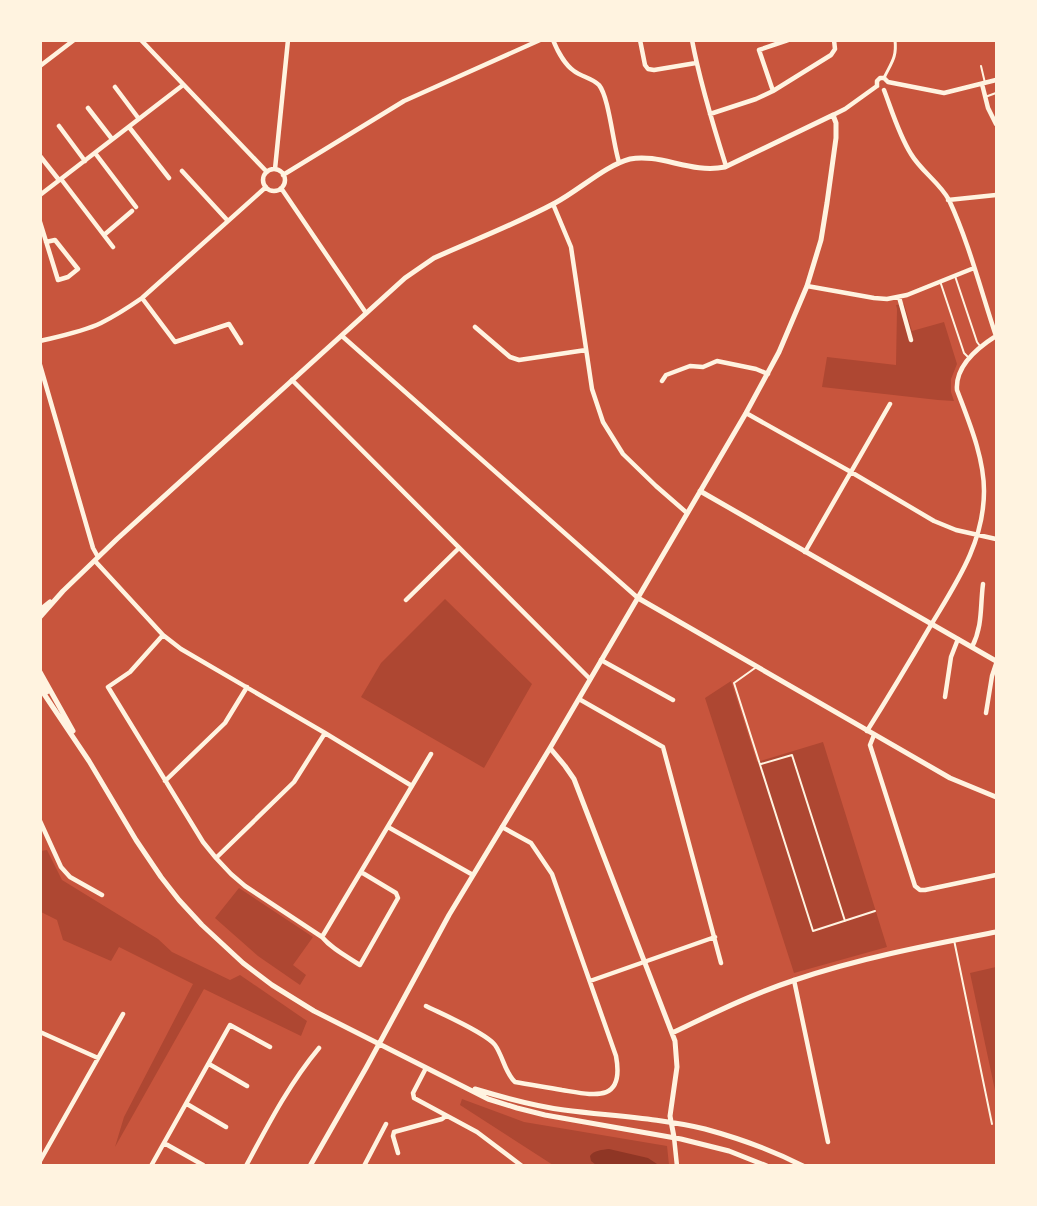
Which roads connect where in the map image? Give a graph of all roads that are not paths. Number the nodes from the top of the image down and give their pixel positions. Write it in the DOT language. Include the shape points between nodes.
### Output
graph roads {
  1 [pos="74,40"];
  2 [pos="141,40"];
  3 [pos="288,40"];
  4 [pos="540,40"];
  5 [pos="553,40"];
  6 [pos="640,40"];
  7 [pos="692,40"];
  8 [pos="788,40"];
  9 [pos="834,40"];
  10 [pos="895,40"];
  11 [pos="696,63"];
  12 [pos="40,66"];
  13 [pos="981,66"];
  14 [pos="886,80"];
  15 [pos="996,80"];
  16 [pos="984,83"];
  17 [pos="183,85"];
  18 [pos="876,86"];
  19 [pos="115,87"];
  20 [pos="884,90"];
  21 [pos="773,91"];
  22 [pos="996,93"];
  23 [pos="985,96"];
  24 [pos="88,108"];
  25 [pos="994,113"];
  26 [pos="710,114"];
  27 [pos="833,115"];
  28 [pos="139,119"];
  29 [pos="996,124"];
  30 [pos="59,126"];
  31 [pos="129,127"];
  32 [pos="112,140"];
  33 [pos="95,153"];
  34 [pos="40,156"];
  35 [pos="85,160"];
  36 [pos="619,162"];
  37 [pos="726,166"];
  38 [pos="275,169"];
  39 [pos="182,171"];
  40 [pos="267,172"];
  41 [pos="283,175"];
  42 [pos="169,178"];
  43 [pos="60,180"];
  44 [pos="266,187"];
  45 [pos="280,188"];
  46 [pos="40,195"];
  47 [pos="996,195"];
  48 [pos="948,200"];
  49 [pos="554,204"];
  50 [pos="228,221"];
  51 [pos="40,222"];
  52 [pos="104,235"];
  53 [pos="46,242"];
  54 [pos="113,248"];
  55 [pos="974,268"];
  56 [pos="955,276"];
  57 [pos="940,281"];
  58 [pos="807,286"];
  59 [pos="899,297"];
  60 [pos="142,298"];
  61 [pos="366,313"];
  62 [pos="475,327"];
  63 [pos="342,336"];
  64 [pos="996,336"];
  65 [pos="911,340"];
  66 [pos="40,341"];
  67 [pos="241,343"];
  68 [pos="981,347"];
  69 [pos="586,350"];
  70 [pos="969,358"];
  71 [pos="40,365"];
  72 [pos="768,374"];
  73 [pos="292,380"];
  74 [pos="662,381"];
  75 [pos="890,404"];
  76 [pos="746,413"];
  77 [pos="851,472"];
  78 [pos="700,491"];
  79 [pos="687,513"];
  80 [pos="977,535"];
  81 [pos="996,539"];
  82 [pos="459,548"];
  83 [pos="805,552"];
  84 [pos="97,559"];
  85 [pos="983,584"];
  86 [pos="63,591"];
  87 [pos="638,598"];
  88 [pos="406,600"];
  89 [pos="40,606"];
  90 [pos="40,610"];
  91 [pos="40,617"];
  92 [pos="932,624"];
  93 [pos="163,635"];
  94 [pos="958,639"];
  95 [pos="972,647"];
  96 [pos="601,660"];
  97 [pos="996,662"];
  98 [pos="758,667"];
  99 [pos="40,672"];
  100 [pos="590,679"];
  101 [pos="40,681"];
  102 [pos="246,687"];
  103 [pos="40,688"];
  104 [pos="945,697"];
  105 [pos="579,699"];
  106 [pos="673,700"];
  107 [pos="986,713"];
  108 [pos="73,731"];
  109 [pos="867,731"];
  110 [pos="325,733"];
  111 [pos="874,735"];
  112 [pos="550,748"];
  113 [pos="432,754"];
  114 [pos="89,761"];
  115 [pos="760,765"];
  116 [pos="165,781"];
  117 [pos="412,786"];
  118 [pos="996,797"];
  119 [pos="40,821"];
  120 [pos="388,827"];
  121 [pos="502,827"];
  122 [pos="216,858"];
  123 [pos="361,872"];
  124 [pos="473,875"];
  125 [pos="996,875"];
  126 [pos="102,895"];
  127 [pos="875,911"];
  128 [pos="845,921"];
  129 [pos="996,932"];
  130 [pos="322,937"];
  131 [pos="715,937"];
  132 [pos="954,940"];
  133 [pos="644,961"];
  134 [pos="721,963"];
  135 [pos="794,980"];
  136 [pos="590,981"];
  137 [pos="426,1006"];
  138 [pos="123,1014"];
  139 [pos="40,1032"];
  140 [pos="672,1033"];
  141 [pos="270,1047"];
  142 [pos="319,1048"];
  143 [pos="98,1058"];
  144 [pos="209,1064"];
  145 [pos="426,1068"];
  146 [pos="247,1086"];
  147 [pos="462,1086"];
  148 [pos="187,1104"];
  149 [pos="446,1116"];
  150 [pos="670,1122"];
  151 [pos="386,1124"];
  152 [pos="992,1124"];
  153 [pos="226,1127"];
  154 [pos="674,1137"];
  155 [pos="828,1142"];
  156 [pos="164,1143"];
  157 [pos="398,1153"];
  158 [pos="40,1161"];
  159 [pos="203,1165"];
  160 [pos="151,1166"];
  161 [pos="246,1166"];
  162 [pos="310,1166"];
  163 [pos="364,1166"];
  164 [pos="522,1166"];
  165 [pos="677,1166"];
  166 [pos="767,1166"];
  167 [pos="803,1166"];
  1 -- 12 [label="street"];
  2 -- 17 [label="street"];
  3 -- 38 [label="street"];
  4 -- 41 [label="street" via="404,101"];
  5 -- 36 [label="street" via="569,67 600,86"];
  6 -- 11 [label="street" via="648,69"];
  7 -- 11 [label="street"];
  8 -- 21 [label="street" via="759,50"];
  9 -- 21 [label="street" via="831,56"];
  10 -- 14 [label="street" via="894,60"];
  11 -- 26 [label="street"];
  13 -- 16 [label="lane"];
  14 -- 16 [label="street" via="944,93"];
  14 -- 18 [label="street" via="878,80"];
  14 -- 20 [label="street"];
  15 -- 16 [label="street"];
  16 -- 23 [label="street"];
  17 -- 28 [label="street"];
  17 -- 40 [label="street"];
  18 -- 20 [label="street"];
  18 -- 27 [label="street"];
  19 -- 28 [label="street"];
  20 -- 48 [label="street" via="911,154"];
  21 -- 26 [label="street"];
  22 -- 23 [label="lane"];
  23 -- 25 [label="street"];
  24 -- 32 [label="street"];
  25 -- 29 [label="street"];
  26 -- 37 [label="street"];
  27 -- 37 [label="street"];
  27 -- 58 [label="street" via="836,131 827,203"];
  28 -- 31 [label="street"];
  30 -- 35 [label="street"];
  31 -- 32 [label="street"];
  31 -- 42 [label="street"];
  32 -- 33 [label="street"];
  33 -- 35 [label="street"];
  33 -- 52 [label="street" via="134,209"];
  34 -- 43 [label="street"];
  35 -- 43 [label="street"];
  36 -- 37 [label="street" via="641,158 694,167"];
  36 -- 49 [label="street"];
  38 -- 40 [label="street"];
  38 -- 41 [label="street"];
  39 -- 50 [label="street"];
  40 -- 44 [label="street" via="263,179"];
  41 -- 45 [label="street"];
  43 -- 46 [label="street"];
  43 -- 52 [label="street"];
  44 -- 45 [label="street" via="273,191"];
  44 -- 50 [label="street"];
  45 -- 61 [label="street"];
  47 -- 48 [label="street"];
  48 -- 55 [label="street"];
  49 -- 61 [label="street" via="434,258"];
  49 -- 69 [label="street" via="571,247"];
  50 -- 60 [label="street"];
  51 -- 53 [label="street"];
  52 -- 54 [label="street"];
  53 -- 53 [label="street" via="58,280 78,269 55,240"];
  55 -- 56 [label="street"];
  55 -- 64 [label="street"];
  56 -- 57 [label="street"];
  56 -- 68 [label="lane"];
  57 -- 59 [label="street"];
  57 -- 70 [label="lane"];
  58 -- 59 [label="street" via="874,298"];
  58 -- 72 [label="street"];
  59 -- 65 [label="street"];
  60 -- 66 [label="street" via="100,324"];
  60 -- 67 [label="street" via="175,342 229,324"];
  61 -- 63 [label="street"];
  62 -- 69 [label="street" via="519,360"];
  63 -- 73 [label="street"];
  63 -- 87 [label="street"];
  64 -- 68 [label="street"];
  68 -- 70 [label="street"];
  69 -- 79 [label="street" via="592,389 612,438 624,455"];
  70 -- 80 [label="street" via="956,381 982,473 983,506"];
  71 -- 84 [label="street"];
  72 -- 74 [label="street" via="717,361 703,367 690,366 666,375"];
  72 -- 76 [label="street"];
  73 -- 82 [label="street"];
  73 -- 84 [label="street"];
  75 -- 77 [label="street"];
  76 -- 77 [label="street"];
  76 -- 78 [label="street"];
  77 -- 80 [label="street" via="934,521"];
  77 -- 83 [label="street"];
  78 -- 79 [label="street"];
  78 -- 83 [label="street"];
  79 -- 87 [label="street"];
  80 -- 81 [label="street"];
  80 -- 92 [label="street" via="966,565"];
  82 -- 88 [label="street"];
  82 -- 100 [label="street"];
  83 -- 92 [label="street"];
  84 -- 86 [label="street"];
  84 -- 93 [label="street"];
  85 -- 95 [label="street" via="978,635"];
  86 -- 89 [label="street"];
  86 -- 90 [label="street"];
  86 -- 91 [label="street"];
  87 -- 96 [label="street"];
  87 -- 98 [label="street"];
  92 -- 94 [label="street"];
  92 -- 109 [label="street"];
  93 -- 102 [label="street"];
  93 -- 116 [label="street" via="130,672 108,687"];
  94 -- 95 [label="street"];
  94 -- 104 [label="street"];
  95 -- 97 [label="street"];
  96 -- 100 [label="street"];
  96 -- 106 [label="street"];
  97 -- 107 [label="street"];
  98 -- 109 [label="street"];
  98 -- 115 [label="lane" via="734,683"];
  99 -- 108 [label="street"];
  100 -- 105 [label="street"];
  101 -- 108 [label="street"];
  102 -- 110 [label="street"];
  102 -- 116 [label="street" via="225,723"];
  103 -- 114 [label="street"];
  105 -- 112 [label="street"];
  105 -- 131 [label="street" via="663,747"];
  108 -- 114 [label="street"];
  109 -- 111 [label="street"];
  110 -- 117 [label="street"];
  110 -- 122 [label="street" via="294,782"];
  111 -- 118 [label="street" via="950,778"];
  111 -- 125 [label="street" via="870,745 915,886 925,890"];
  112 -- 121 [label="street"];
  112 -- 133 [label="street" via="574,779"];
  113 -- 117 [label="street"];
  114 -- 145 [label="street" via="161,877 202,925 243,963 314,1011"];
  115 -- 128 [label="lane" via="813,930"];
  115 -- 128 [label="lane" via="792,754"];
  116 -- 122 [label="street"];
  117 -- 120 [label="street"];
  119 -- 126 [label="street" via="61,867 70,877"];
  120 -- 123 [label="street"];
  120 -- 124 [label="street"];
  121 -- 124 [label="street"];
  121 -- 136 [label="street" via="531,843 549,867"];
  122 -- 130 [label="street" via="245,886"];
  123 -- 130 [label="street"];
  123 -- 130 [label="street" via="398,898 360,965"];
  124 -- 162 [label="street"];
  127 -- 128 [label="lane"];
  129 -- 132 [label="street"];
  131 -- 133 [label="street"];
  131 -- 134 [label="street"];
  132 -- 135 [label="street"];
  132 -- 152 [label="lane"];
  133 -- 136 [label="street"];
  133 -- 140 [label="street"];
  135 -- 140 [label="street"];
  135 -- 155 [label="street"];
  136 -- 137 [label="street" via="617,1065 613,1086 598,1095 515,1082 489,1038"];
  138 -- 143 [label="street"];
  139 -- 143 [label="street"];
  140 -- 150 [label="street" via="677,1067"];
  141 -- 144 [label="street" via="230,1025"];
  142 -- 161 [label="street" via="285,1095"];
  143 -- 158 [label="street"];
  144 -- 146 [label="street"];
  144 -- 148 [label="street"];
  145 -- 147 [label="street"];
  145 -- 149 [label="street" via="413,1096"];
  147 -- 150 [label="street" via="563,1110"];
  147 -- 154 [label="street" via="488,1099 535,1113"];
  148 -- 153 [label="street"];
  148 -- 156 [label="street"];
  149 -- 157 [label="street" via="394,1132"];
  149 -- 164 [label="street" via="477,1132"];
  150 -- 154 [label="street"];
  150 -- 167 [label="street" via="745,1142"];
  151 -- 163 [label="street"];
  154 -- 165 [label="street"];
  154 -- 166 [label="street" via="729,1151"];
  156 -- 159 [label="street"];
  156 -- 160 [label="street"];
}
